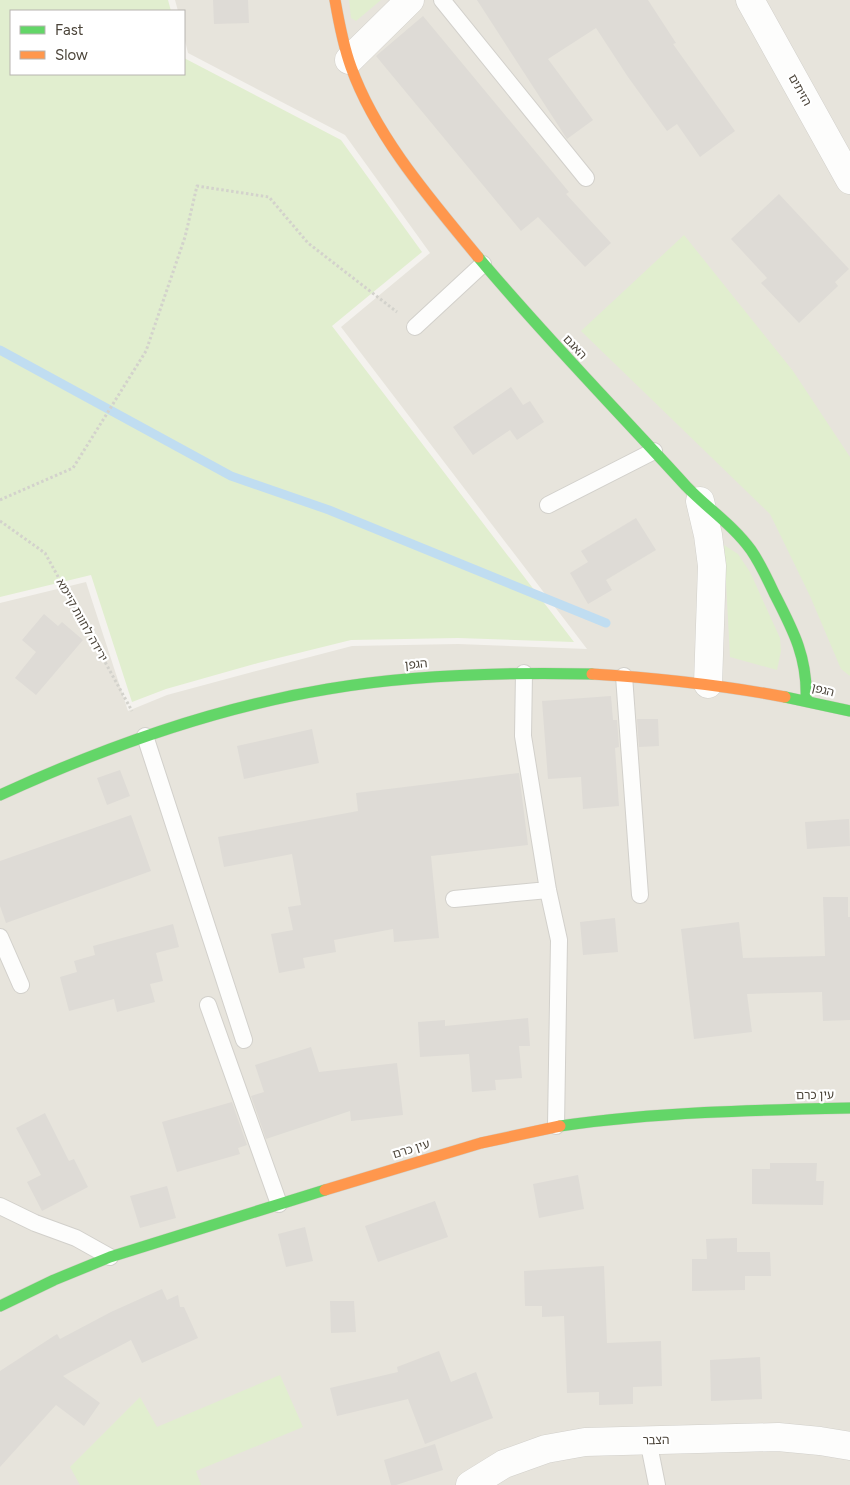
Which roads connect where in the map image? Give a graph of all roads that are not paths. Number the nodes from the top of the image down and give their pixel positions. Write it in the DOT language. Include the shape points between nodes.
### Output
graph roads {
  1 [pos="335,0"];
  2 [pos="410,0"];
  3 [pos="442,0"];
  4 [pos="750,0"];
  5 [pos="349,60"];
  6 [pos="586,178"];
  7 [pos="850,180"];
  8 [pos="483,264"];
  9 [pos="415,327"];
  10 [pos="654,451"];
  11 [pos="700,500"];
  12 [pos="548,505"];
  13 [pos="524,673"];
  14 [pos="624,676"];
  15 [pos="708,684"];
  16 [pos="806,700"];
  17 [pos="850,711"];
  18 [pos="145,736"];
  19 [pos="0,795"];
  20 [pos="548,890"];
  21 [pos="640,895"];
  22 [pos="454,899"];
  23 [pos="0,937"];
  24 [pos="21,986"];
  25 [pos="208,1005"];
  26 [pos="244,1040"];
  27 [pos="850,1108"];
  28 [pos="556,1126"];
  29 [pos="279,1204"];
  30 [pos="0,1206"];
  31 [pos="110,1257"];
  32 [pos="0,1306"];
  33 [pos="648,1440"];
  34 [pos="850,1446"];
  35 [pos="470,1485"];
  36 [pos="657,1485"];
  1 -- 5 [label="street, האגם"];
  2 -- 5 [label="street"];
  3 -- 6 [label="lane"];
  4 -- 7 [label="street, הזיתים"];
  5 -- 8 [label="street, האגם" via="360,89 385,134 425,192"];
  8 -- 9 [label="lane"];
  8 -- 10 [label="street, האגם"];
  10 -- 11 [label="street, האגם"];
  10 -- 12 [label="lane"];
  11 -- 15 [label="street" via="712,566"];
  11 -- 16 [label="street, האגם" via="738,534 763,568 802,652"];
  13 -- 14 [label="street, הגפן"];
  13 -- 18 [label="street, הגפן" via="406,679 320,690 214,714"];
  13 -- 20 [label="lane" via="523,736"];
  14 -- 15 [label="street, הגפן"];
  14 -- 21 [label="lane"];
  15 -- 16 [label="street, הגפן"];
  16 -- 17 [label="street, הגפן"];
  18 -- 19 [label="street, הגפן" via="72,763"];
  18 -- 26 [label="lane"];
  20 -- 22 [label="lane"];
  20 -- 28 [label="lane" via="559,940"];
  23 -- 24 [label="lane"];
  25 -- 29 [label="lane"];
  27 -- 28 [label="street, עין כרם" via="653,1114"];
  28 -- 29 [label="street, עין כרם" via="488,1141"];
  29 -- 31 [label="street, עין כרם"];
  30 -- 31 [label="lane" via="76,1238"];
  31 -- 32 [label="street, עין כרם" via="29,1290"];
  33 -- 34 [label="street, הצבר" via="778,1437"];
  33 -- 35 [label="street, הצבר" via="585,1442 546,1449 504,1464"];
  33 -- 36 [label="lane"];
}
